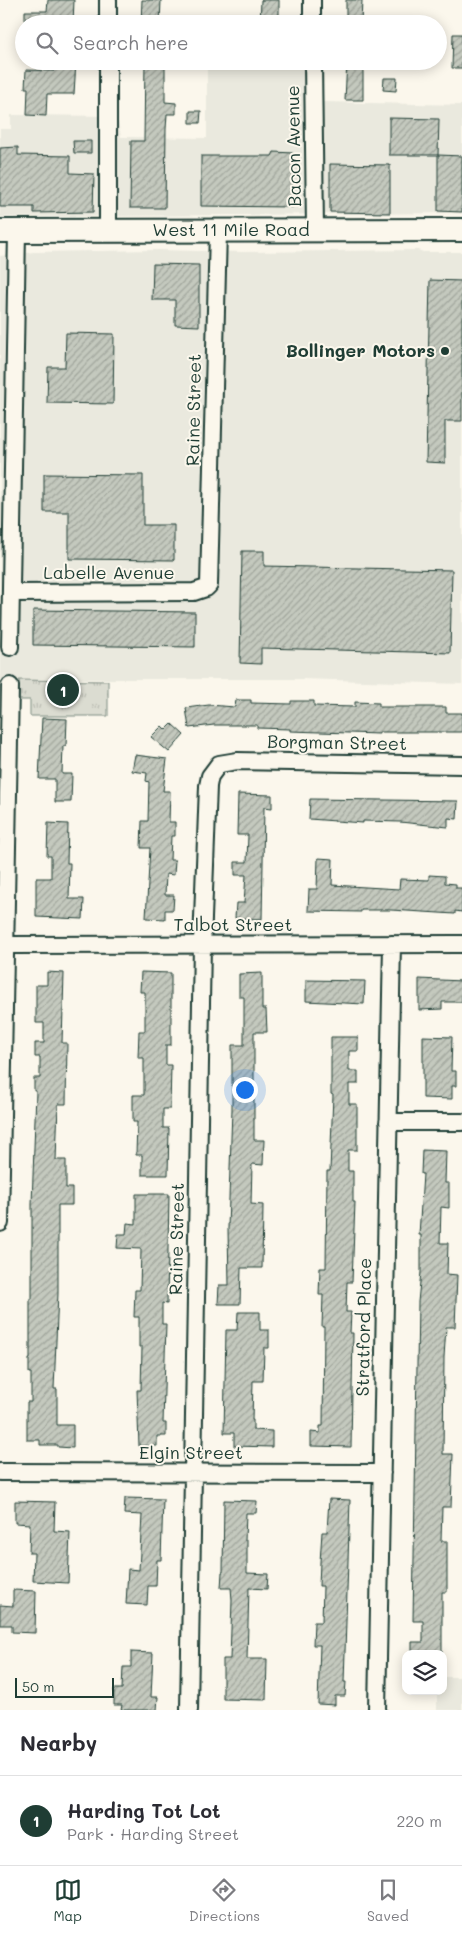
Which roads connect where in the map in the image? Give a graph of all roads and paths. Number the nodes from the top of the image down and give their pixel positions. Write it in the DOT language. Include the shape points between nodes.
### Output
graph roads {
  1 [pos="108,0"];
  2 [pos="312,0"];
  3 [pos="108,15"];
  4 [pos="312,15"];
  5 [pos="108,70"];
  6 [pos="313,70"];
  7 [pos="315,230"];
  8 [pos="462,230"];
  9 [pos="9,231"];
  10 [pos="108,231"];
  11 [pos="218,231"];
  12 [pos="206,588"];
  13 [pos="12,593"];
  14 [pos="10,646"];
  15 [pos="10,686"];
  16 [pos="462,765"];
  17 [pos="215,770"];
  18 [pos="202,944"];
  19 [pos="392,944"];
  20 [pos="462,944"];
  21 [pos="5,945"];
  22 [pos="388,1122"];
  23 [pos="462,1122"];
  24 [pos="0,1223"];
  25 [pos="0,1472"];
  26 [pos="193,1473"];
  27 [pos="382,1473"];
  28 [pos="189,1710"];
  29 [pos="377,1710"];
  1 -- 3 [label="street"];
  2 -- 4 [label="street"];
  5 -- 10 [label="street"];
  6 -- 7 [label="street, Bacon Avenue"];
  7 -- 8 [label="main road, West 11 Mile Road"];
  7 -- 11 [label="main road, West 11 Mile Road"];
  9 -- 10 [label="main road, West 11 Mile Road"];
  9 -- 13 [label="street"];
  10 -- 11 [label="main road, West 11 Mile Road"];
  11 -- 12 [label="street, Raine Street" via="210,580"];
  12 -- 13 [label="street, Labelle Avenue" via="194,592"];
  13 -- 14 [label="street"];
  15 -- 21 [label="street"];
  16 -- 17 [label="street, Borgman Street" via="237,761 219,764"];
  17 -- 18 [label="street, Raine Street" via="208,786"];
  18 -- 19 [label="street, Talbot Street"];
  18 -- 21 [label="street, Talbot Street"];
  18 -- 26 [label="street, Raine Street"];
  19 -- 20 [label="street, Talbot Street"];
  19 -- 22 [label="street, Stratford Place"];
  21 -- 24 [label="street"];
  22 -- 23 [label="street"];
  22 -- 27 [label="street, Stratford Place"];
  25 -- 26 [label="street, Elgin Street"];
  26 -- 27 [label="street, Elgin Street"];
  26 -- 28 [label="street, Raine Street"];
  27 -- 29 [label="street, Stratford Place"];
}
